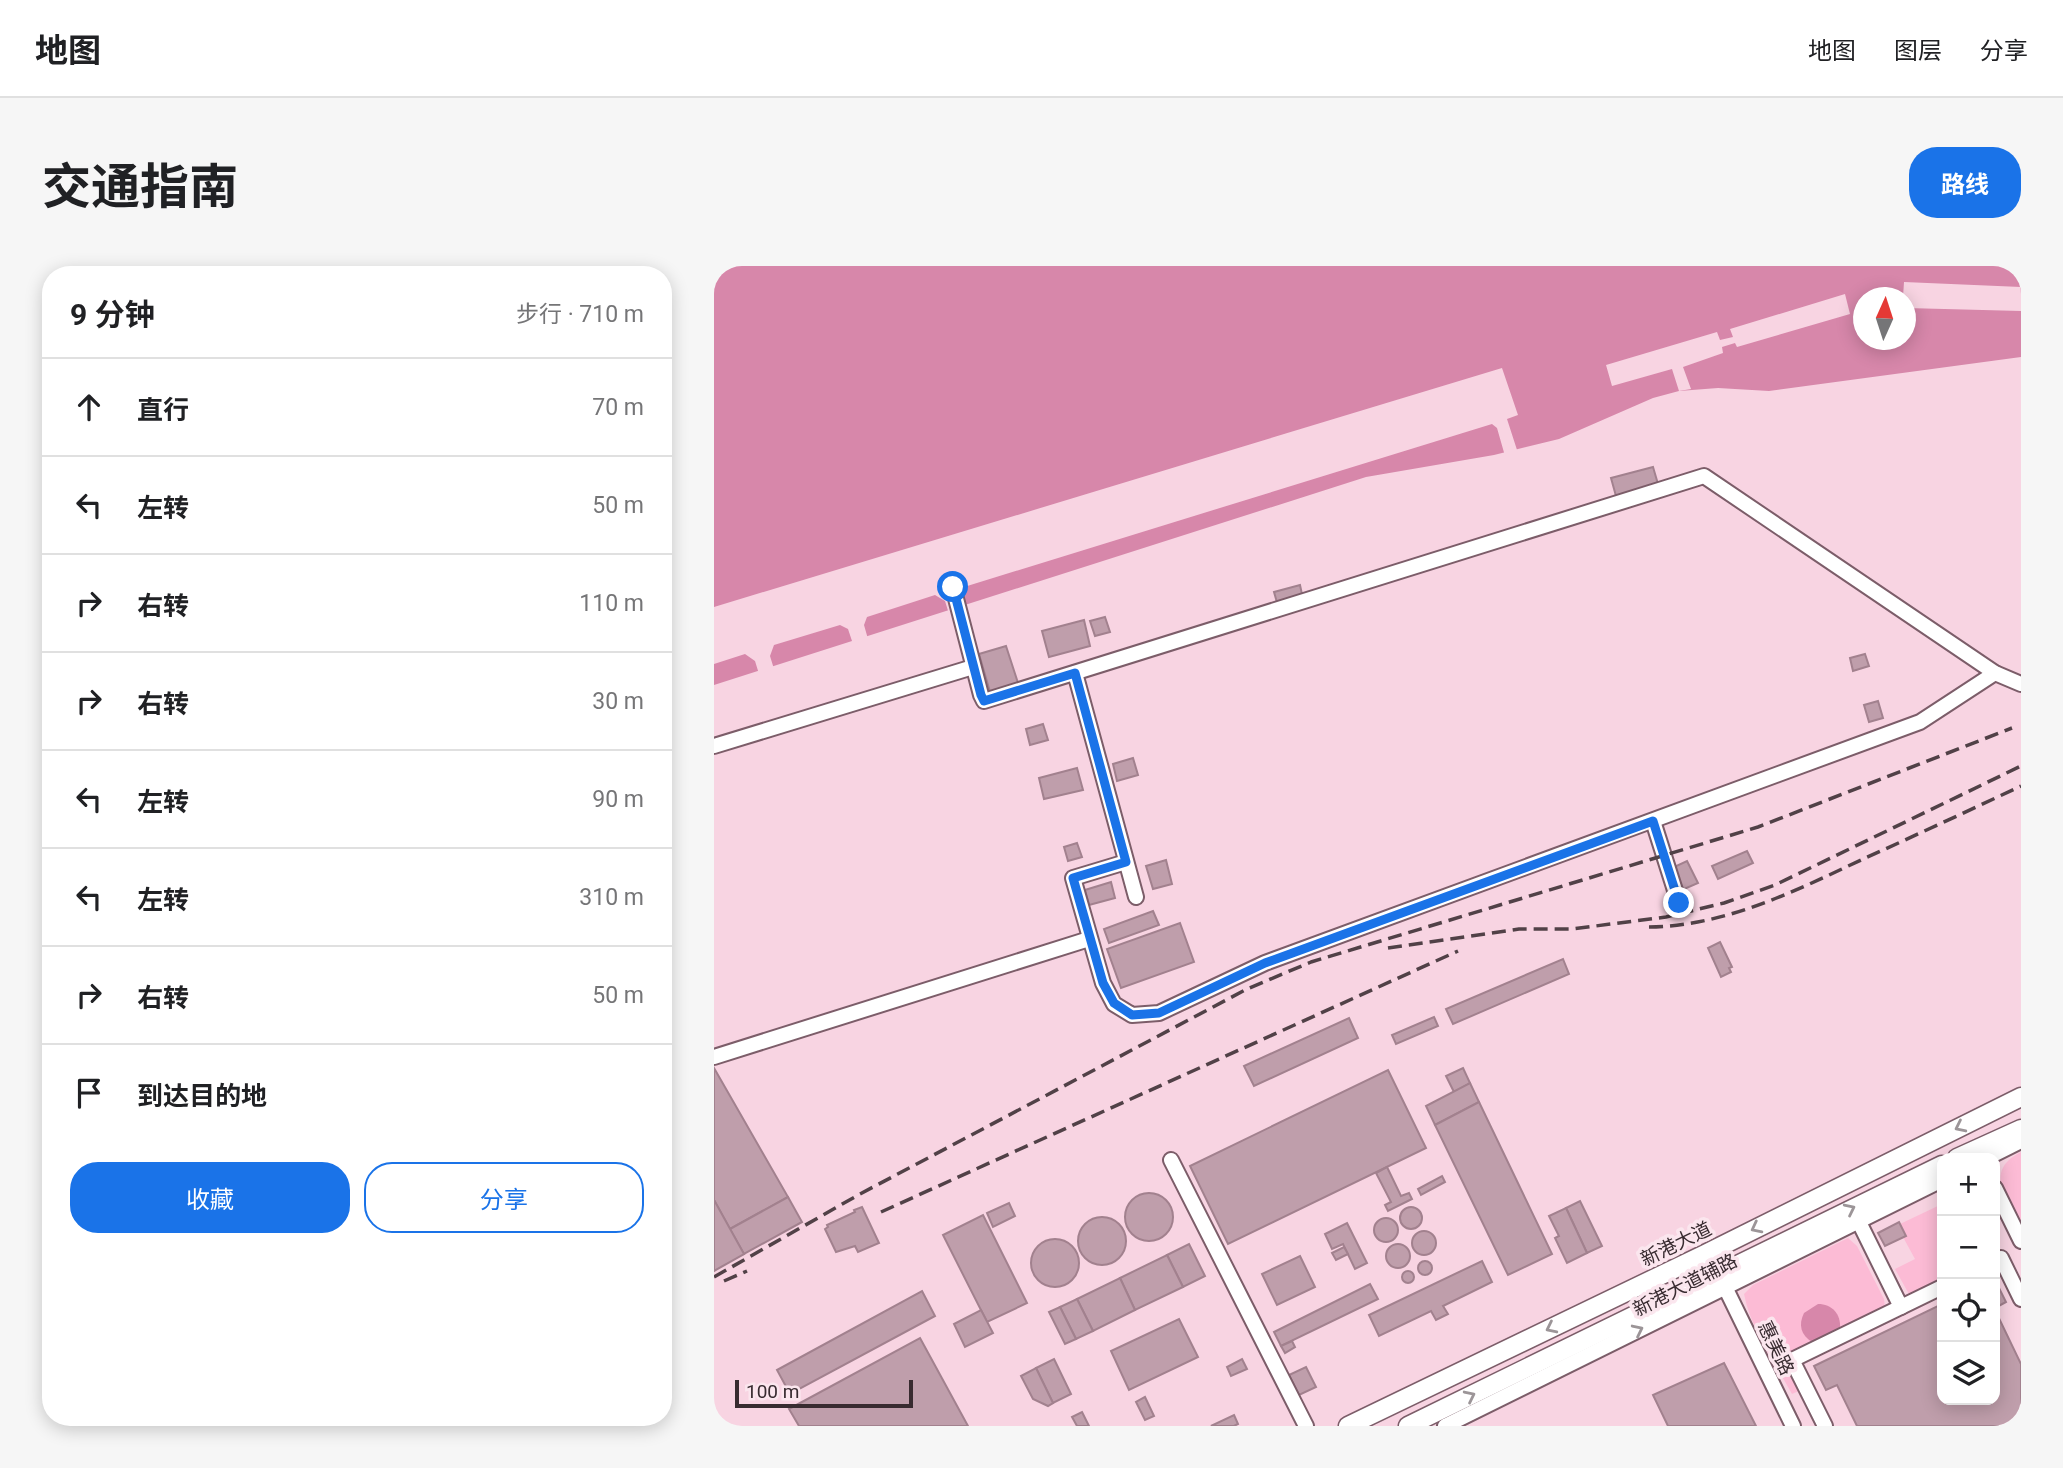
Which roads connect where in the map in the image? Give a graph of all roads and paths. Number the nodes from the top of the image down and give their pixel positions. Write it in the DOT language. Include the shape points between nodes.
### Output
graph roads {
  1 [pos="953,587"];
  2 [pos="973,667"];
  3 [pos="1075,673"];
  4 [pos="1995,673"];
  5 [pos="2021,684"];
  6 [pos="714,746"];
  7 [pos="1653,821"];
  8 [pos="1126,862"];
  9 [pos="1136,897"];
  10 [pos="1679,903"];
  11 [pos="1089,939"];
  12 [pos="714,1057"];
  13 [pos="2021,1097"];
  14 [pos="2021,1129"];
  15 [pos="2021,1142"];
  16 [pos="1968,1153"];
  17 [pos="1998,1153"];
  18 [pos="1171,1160"];
  19 [pos="1937,1167"];
  20 [pos="1937,1182"];
  21 [pos="2000,1198"];
  22 [pos="1858,1220"];
  23 [pos="2021,1241"];
  24 [pos="2000,1259"];
  25 [pos="1725,1287"];
  26 [pos="1937,1289"];
  27 [pos="2021,1299"];
  28 [pos="1901,1307"];
  29 [pos="1471,1420"];
  30 [pos="1306,1426"];
  31 [pos="1349,1426"];
  32 [pos="1408,1426"];
  33 [pos="1446,1426"];
  34 [pos="1793,1426"];
  35 [pos="1825,1426"];
  1 -- 2 [label="street"];
  2 -- 3 [label="street" via="984,701"];
  2 -- 6 [label="street"];
  3 -- 4 [label="street" via="1704,477"];
  3 -- 8 [label="street"];
  4 -- 5 [label="street"];
  4 -- 7 [label="street" via="1920,722"];
  7 -- 10 [label="street"];
  7 -- 11 [label="street" via="1265,963 1159,1013 1132,1015 1114,1003"];
  8 -- 9 [label="street"];
  8 -- 11 [label="street" via="1073,878"];
  11 -- 12 [label="street"];
  13 -- 31 [label="main road, 新港大道, one-way"];
  14 -- 16 [label="main road"];
  15 -- 17 [label="street"];
  18 -- 30 [label="street"];
  32 -- 19 [label="main road, one-way"];
  20 -- 22 [label="street, 新港大道辅路"];
  21 -- 23 [label="street"];
  22 -- 25 [label="street, 新港大道辅路"];
  22 -- 28 [label="street"];
  24 -- 27 [label="street"];
  29 -- 25 [label="street, 新港大道辅路, one-way"];
  25 -- 34 [label="street, 惠美路"];
  26 -- 28 [label="street"];
  28 -- 35 [label="street" via="1792,1360"];
  29 -- 33 [label="street, 新港大道辅路"];
}
